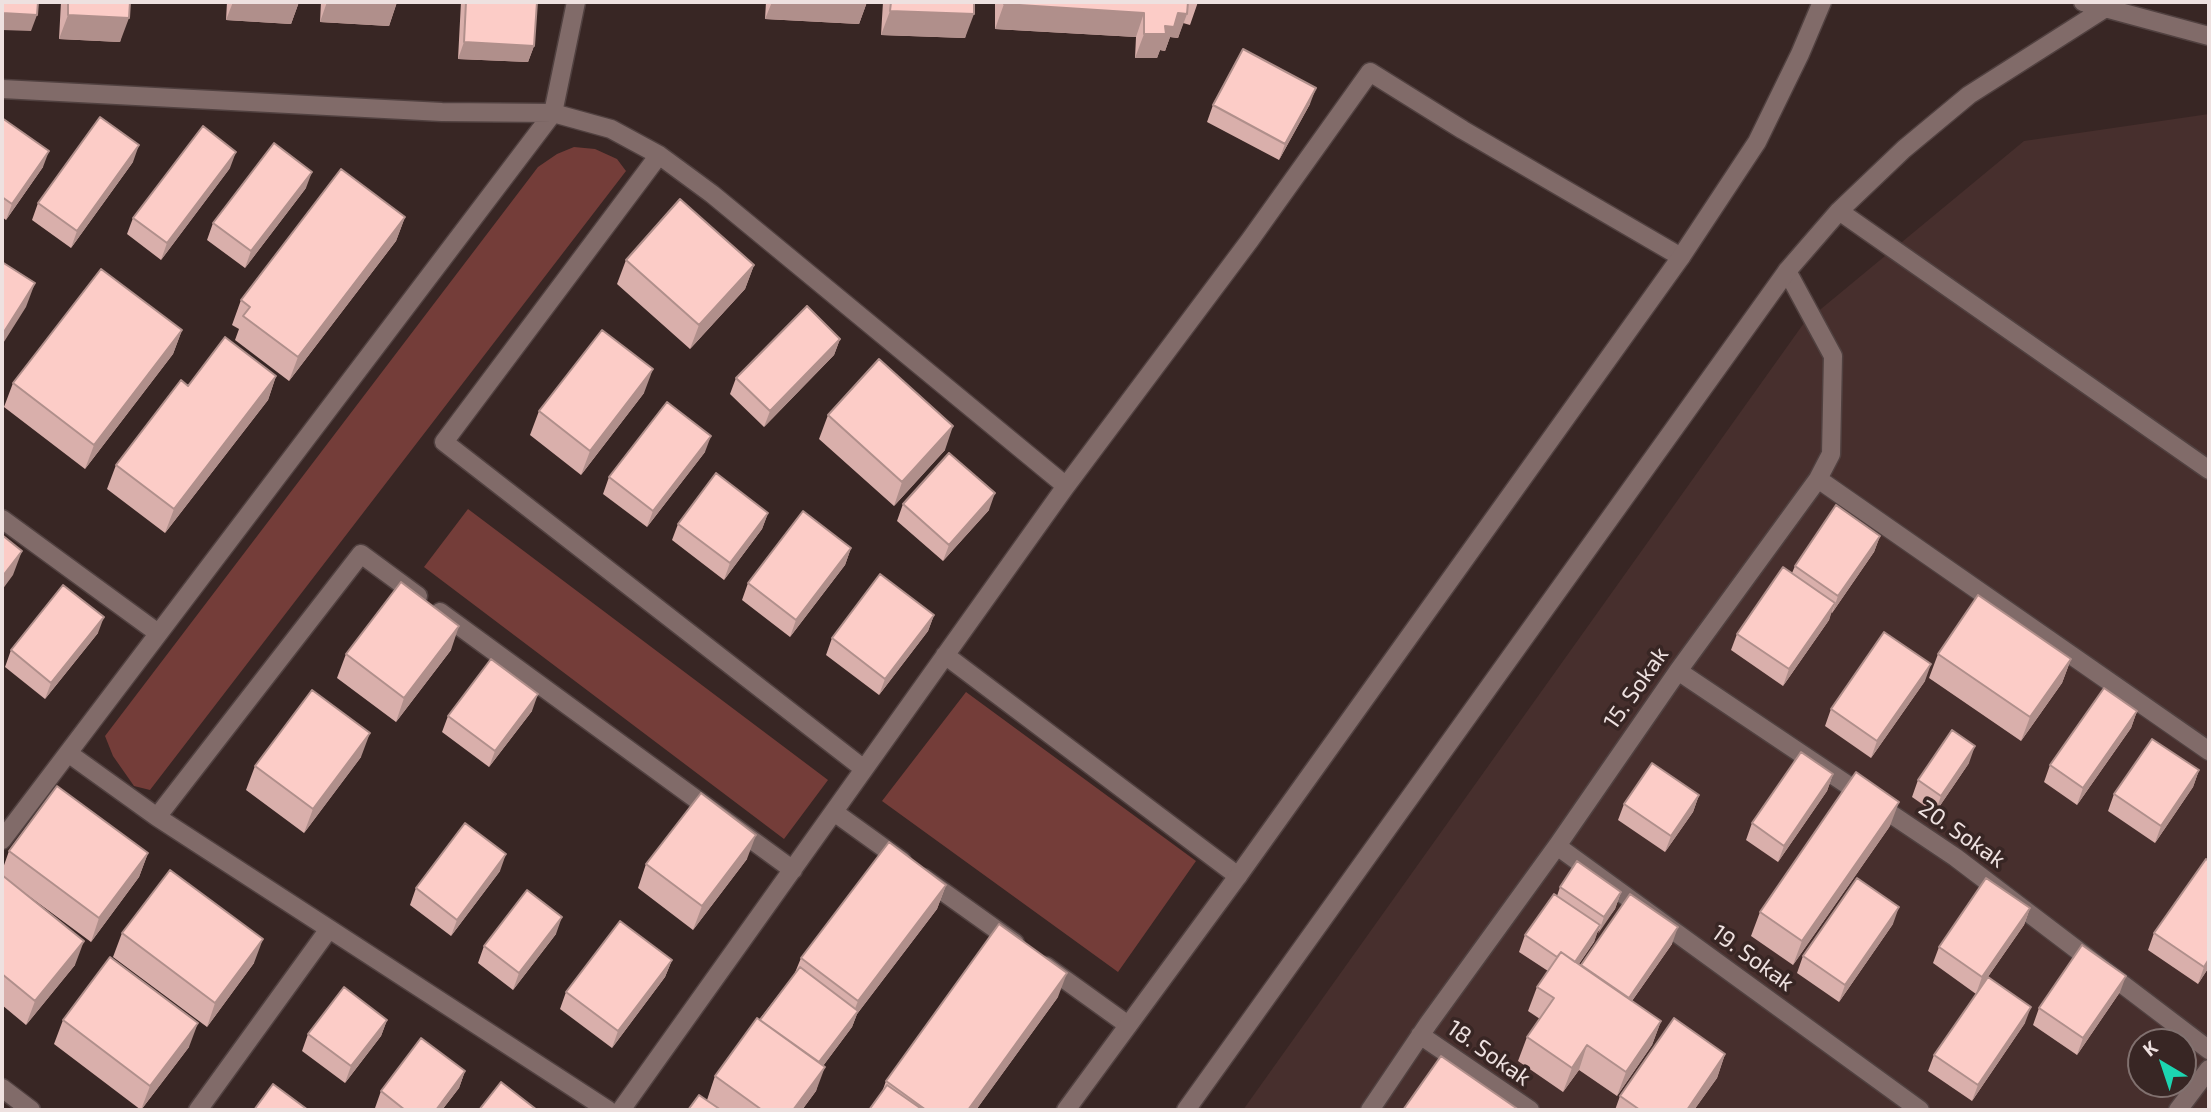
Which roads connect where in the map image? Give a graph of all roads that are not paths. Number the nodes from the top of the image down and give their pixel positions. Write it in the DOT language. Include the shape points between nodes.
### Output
graph roads {
  1 [pos="576,2"];
  2 [pos="1822,2"];
  3 [pos="2083,2"];
  4 [pos="2110,5"];
  5 [pos="2209,36"];
  6 [pos="2,89"];
  7 [pos="553,113"];
  8 [pos="659,155"];
  9 [pos="1839,211"];
  10 [pos="1681,257"];
  11 [pos="1787,271"];
  12 [pos="2209,470"];
  13 [pos="1818,479"];
  14 [pos="1066,486"];
  15 [pos="2,519"];
  16 [pos="159,633"];
  17 [pos="945,655"];
  18 [pos="1678,670"];
  19 [pos="2209,751"];
  20 [pos="68,753"];
  21 [pos="864,769"];
  22 [pos="834,812"];
  23 [pos="157,817"];
  24 [pos="2,840"];
  25 [pos="1557,846"];
  26 [pos="793,870"];
  27 [pos="1238,876"];
  28 [pos="329,929"];
  29 [pos="1128,1025"];
  30 [pos="1420,1035"];
  31 [pos="2209,1050"];
  32 [pos="2209,1069"];
  33 [pos="2,1088"];
  34 [pos="32,1110"];
  35 [pos="198,1110"];
  36 [pos="608,1110"];
  37 [pos="621,1110"];
  38 [pos="1066,1110"];
  39 [pos="1186,1110"];
  40 [pos="1370,1110"];
  41 [pos="1530,1110"];
  42 [pos="1920,1110"];
  43 [pos="2178,1110"];
  1 -- 7 [label="street"];
  2 -- 10 [label="street" via="1757,142"];
  3 -- 4 [label="street"];
  4 -- 5 [label="street"];
  4 -- 9 [label="street" via="1969,96"];
  6 -- 7 [label="street" via="442,112"];
  7 -- 8 [label="street" via="611,129"];
  7 -- 16 [label="street"];
  8 -- 14 [label="street"];
  8 -- 21 [label="street" via="444,442"];
  9 -- 11 [label="street"];
  9 -- 12 [label="street"];
  10 -- 14 [label="street" via="1370,72"];
  10 -- 27 [label="street"];
  11 -- 13 [label="street, 15. Sokak" via="1833,356 1830,454"];
  11 -- 39 [label="street"];
  13 -- 18 [label="street, 15. Sokak"];
  13 -- 19 [label="street"];
  14 -- 17 [label="street"];
  15 -- 16 [label="street"];
  16 -- 20 [label="street"];
  17 -- 21 [label="street"];
  17 -- 27 [label="street"];
  18 -- 25 [label="street, 15. Sokak"];
  18 -- 31 [label="street, 20. Sokak" via="1955,857"];
  20 -- 23 [label="street"];
  20 -- 24 [label="street"];
  21 -- 22 [label="street"];
  22 -- 26 [label="street"];
  22 -- 29 [label="street"];
  23 -- 26 [label="street" via="361,554"];
  23 -- 28 [label="street"];
  25 -- 30 [label="street, 15. Sokak"];
  25 -- 42 [label="street, 19. Sokak"];
  26 -- 37 [label="street"];
  27 -- 29 [label="street"];
  28 -- 35 [label="street"];
  28 -- 36 [label="street"];
  29 -- 38 [label="street"];
  30 -- 40 [label="street, 15. Sokak"];
  30 -- 41 [label="street, 18. Sokak"];
  32 -- 43 [label="street"];
  33 -- 34 [label="street"];
}
